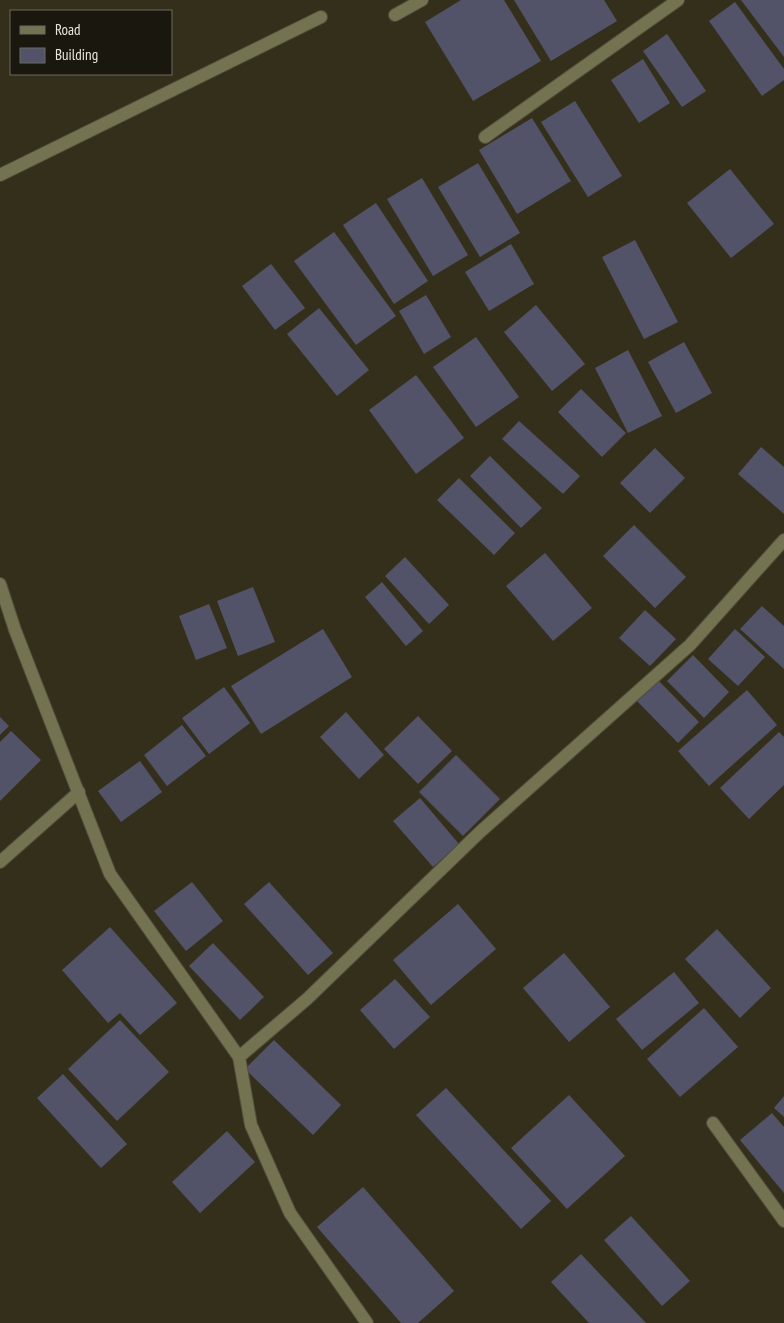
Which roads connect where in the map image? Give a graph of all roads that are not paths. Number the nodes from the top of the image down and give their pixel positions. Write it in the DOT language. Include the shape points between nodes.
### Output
graph roads {
  1 [pos="422,0"];
  2 [pos="678,0"];
  3 [pos="395,16"];
  4 [pos="321,18"];
  5 [pos="485,137"];
  6 [pos="0,175"];
  7 [pos="784,540"];
  8 [pos="0,584"];
  9 [pos="79,792"];
  10 [pos="0,862"];
  11 [pos="240,1058"];
  12 [pos="713,1123"];
  13 [pos="784,1221"];
  14 [pos="366,1323"];
  1 -- 3 [label="street"];
  2 -- 5 [label="street"];
  4 -- 6 [label="street"];
  7 -- 11 [label="street" via="690,645 480,832"];
  8 -- 9 [label="street"];
  9 -- 10 [label="street"];
  9 -- 11 [label="street" via="110,874"];
  11 -- 14 [label="street" via="251,1126 290,1213"];
  12 -- 13 [label="street"];
}
